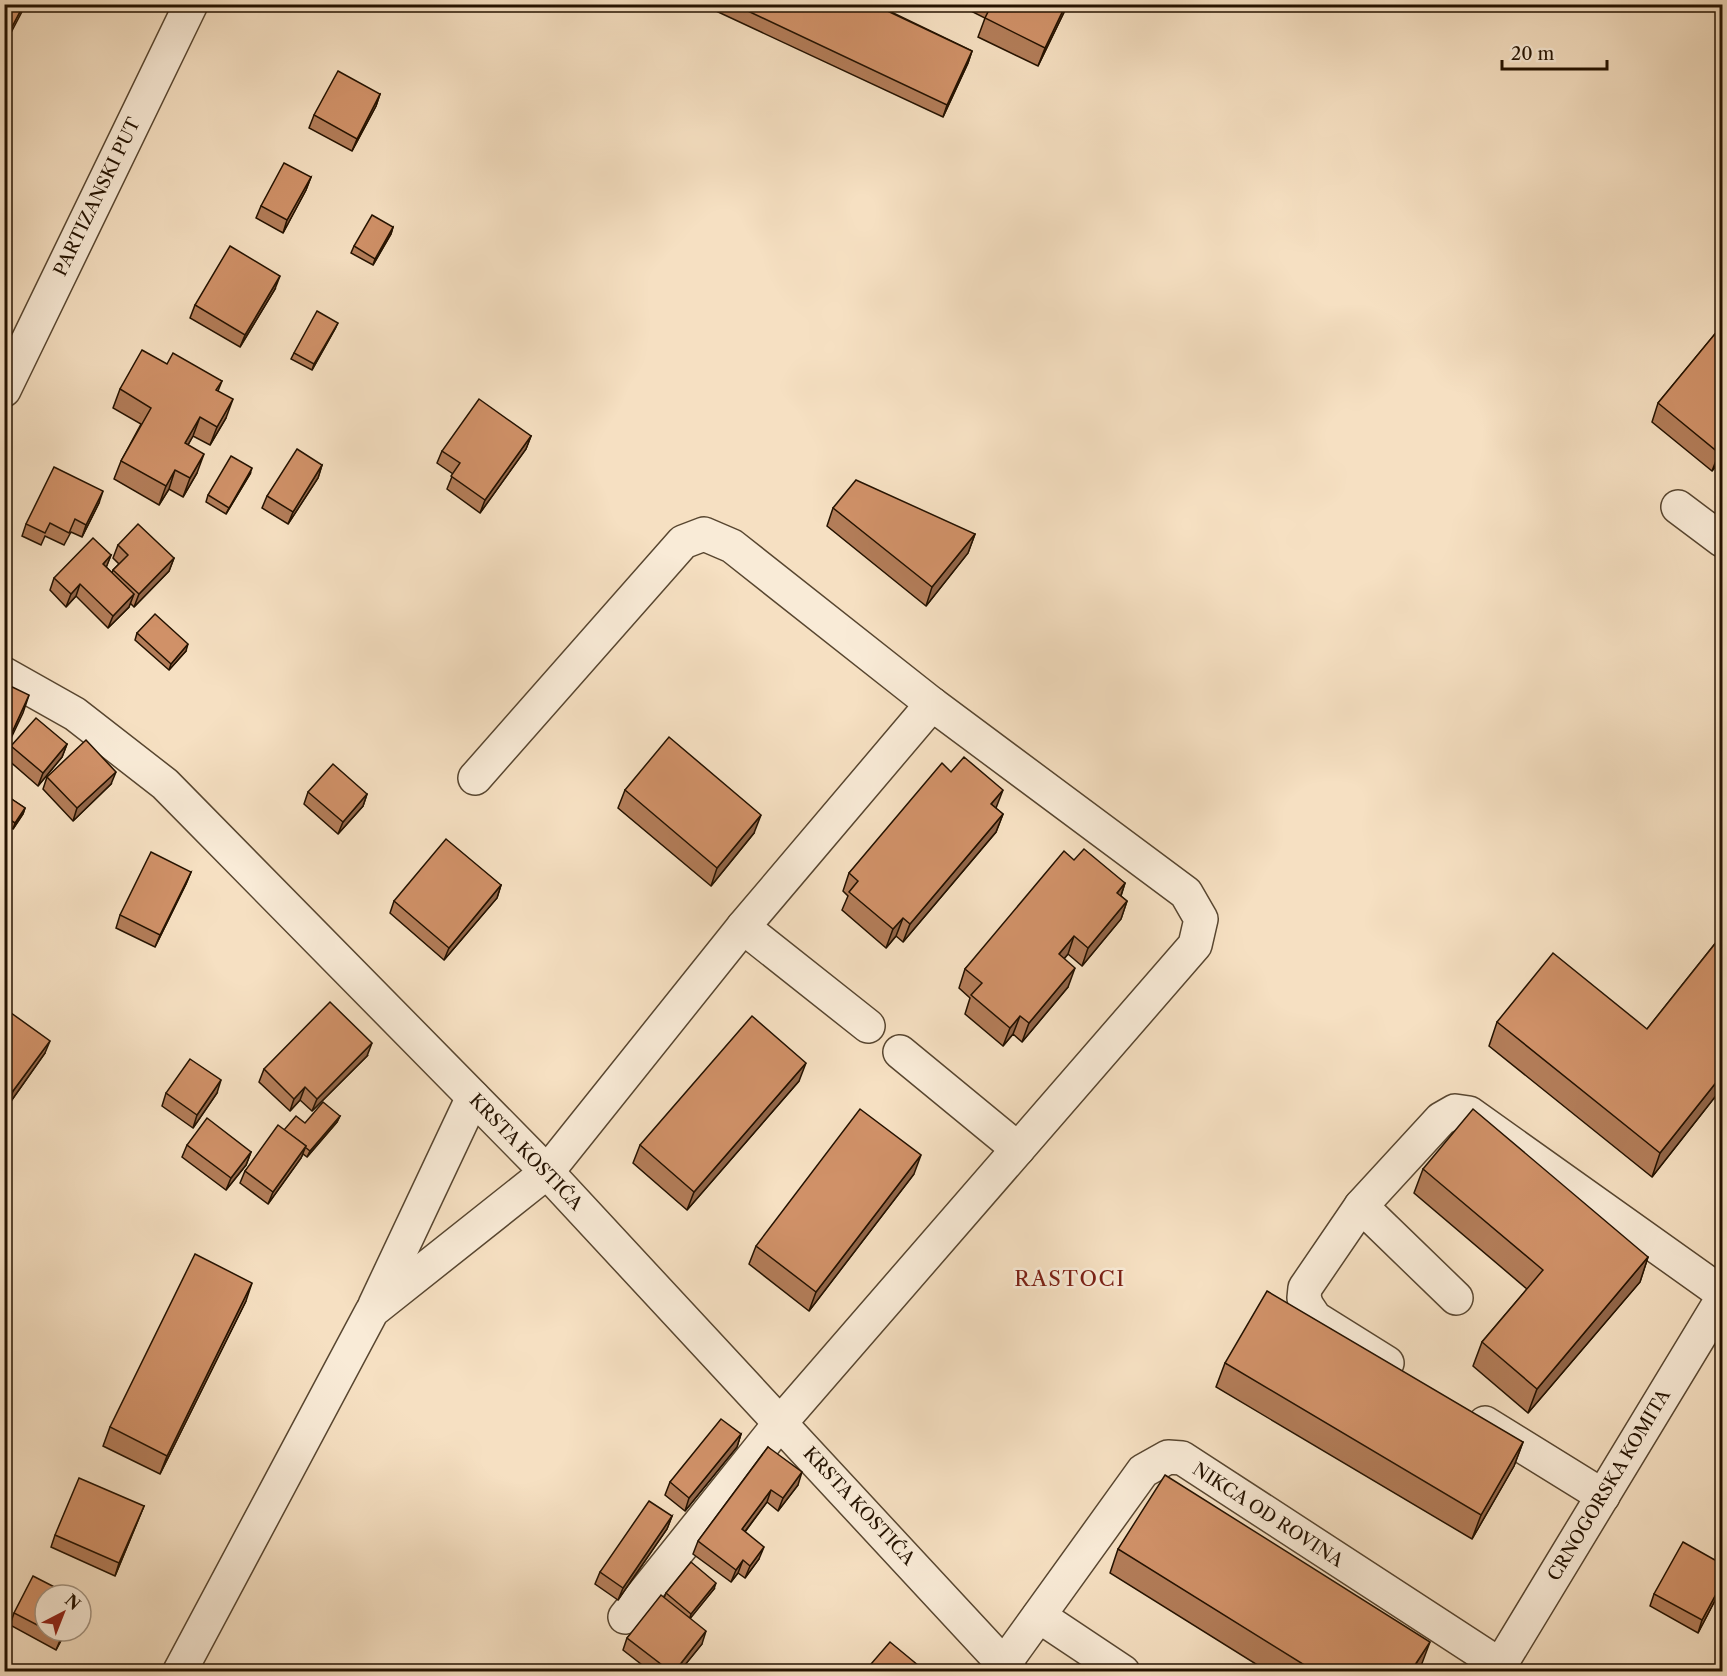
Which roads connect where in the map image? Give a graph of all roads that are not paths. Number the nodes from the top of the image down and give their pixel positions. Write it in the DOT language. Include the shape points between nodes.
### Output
graph roads {
  1 [pos="191,4"];
  2 [pos="4,390"];
  3 [pos="1678,507"];
  4 [pos="1722,540"];
  5 [pos="4,674"];
  6 [pos="932,704"];
  7 [pos="475,778"];
  8 [pos="743,927"];
  9 [pos="868,1026"];
  10 [pos="900,1052"];
  11 [pos="473,1097"];
  12 [pos="1018,1149"];
  13 [pos="547,1172"];
  14 [pos="1361,1206"];
  15 [pos="1722,1293"];
  16 [pos="1456,1298"];
  17 [pos="1722,1299"];
  18 [pos="372,1311"];
  19 [pos="1415,1380"];
  20 [pos="1464,1410"];
  21 [pos="781,1422"];
  22 [pos="1603,1496"];
  23 [pos="1039,1616"];
  24 [pos="625,1617"];
  25 [pos="1008,1668"];
  26 [pos="1498,1668"];
  27 [pos="180,1671"];
  28 [pos="1123,1671"];
  1 -- 2 [label="street, PARTIZANSKI PUT"];
  3 -- 4 [label="street"];
  5 -- 11 [label="street, KRSTA KOSTIĆA" via="75,714 165,784"];
  6 -- 7 [label="street" via="732,546 704,534 683,542"];
  6 -- 8 [label="street"];
  6 -- 12 [label="street" via="1186,893 1201,919 1196,945"];
  8 -- 9 [label="street"];
  8 -- 13 [label="street"];
  10 -- 12 [label="street"];
  11 -- 13 [label="street, KRSTA KOSTIĆA"];
  11 -- 18 [label="street"];
  12 -- 21 [label="street"];
  13 -- 18 [label="street"];
  13 -- 21 [label="street, KRSTA KOSTIĆA"];
  14 -- 15 [label="street" via="1441,1119 1455,1111 1469,1113"];
  14 -- 16 [label="street"];
  14 -- 19 [label="street" via="1305,1288 1304,1298 1316,1318"];
  17 -- 22 [label="street, CRNOGORSKA KOMITA"];
  18 -- 27 [label="street"];
  20 -- 22 [label="street"];
  21 -- 24 [label="street"];
  21 -- 25 [label="street, KRSTA KOSTIĆA"];
  22 -- 26 [label="street, CRNOGORSKA KOMITA"];
  23 -- 25 [label="street, NIKCA OD ROVINA"];
  23 -- 26 [label="street, NIKCA OD ROVINA" via="1143,1471 1168,1456 1182,1458"];
  23 -- 28 [label="street"];
}
